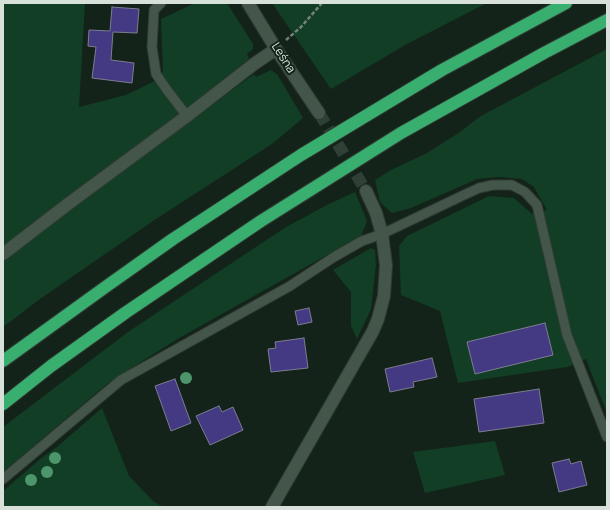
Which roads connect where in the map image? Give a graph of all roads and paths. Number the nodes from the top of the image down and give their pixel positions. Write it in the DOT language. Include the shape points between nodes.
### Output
graph roads {
  1 [pos="161,3"];
  2 [pos="248,3"];
  3 [pos="322,3"];
  4 [pos="566,3"];
  5 [pos="607,20"];
  6 [pos="276,49"];
  7 [pos="319,112"];
  8 [pos="187,116"];
  9 [pos="366,190"];
  10 [pos="382,234"];
  11 [pos="3,254"];
  12 [pos="3,362"];
  13 [pos="3,404"];
  14 [pos="607,438"];
  15 [pos="3,479"];
  16 [pos="272,507"];
  1 -- 8 [label="lane" via="154,10 152,47 156,74"];
  2 -- 6 [label="street, Leśna"];
  3 -- 6 [label="path" via="301,27"];
  4 -- 12 [label="highway" via="442,70 301,155 173,239"];
  5 -- 13 [label="highway" via="401,133 261,221 125,313"];
  6 -- 7 [label="street, Leśna"];
  6 -- 8 [label="street"];
  8 -- 11 [label="street"];
  9 -- 10 [label="street"];
  10 -- 14 [label="lane" via="479,188 512,185 525,192 537,205 567,335"];
  10 -- 15 [label="lane" via="357,244 290,286 121,380"];
  10 -- 16 [label="street" via="386,278 378,319"];
}
